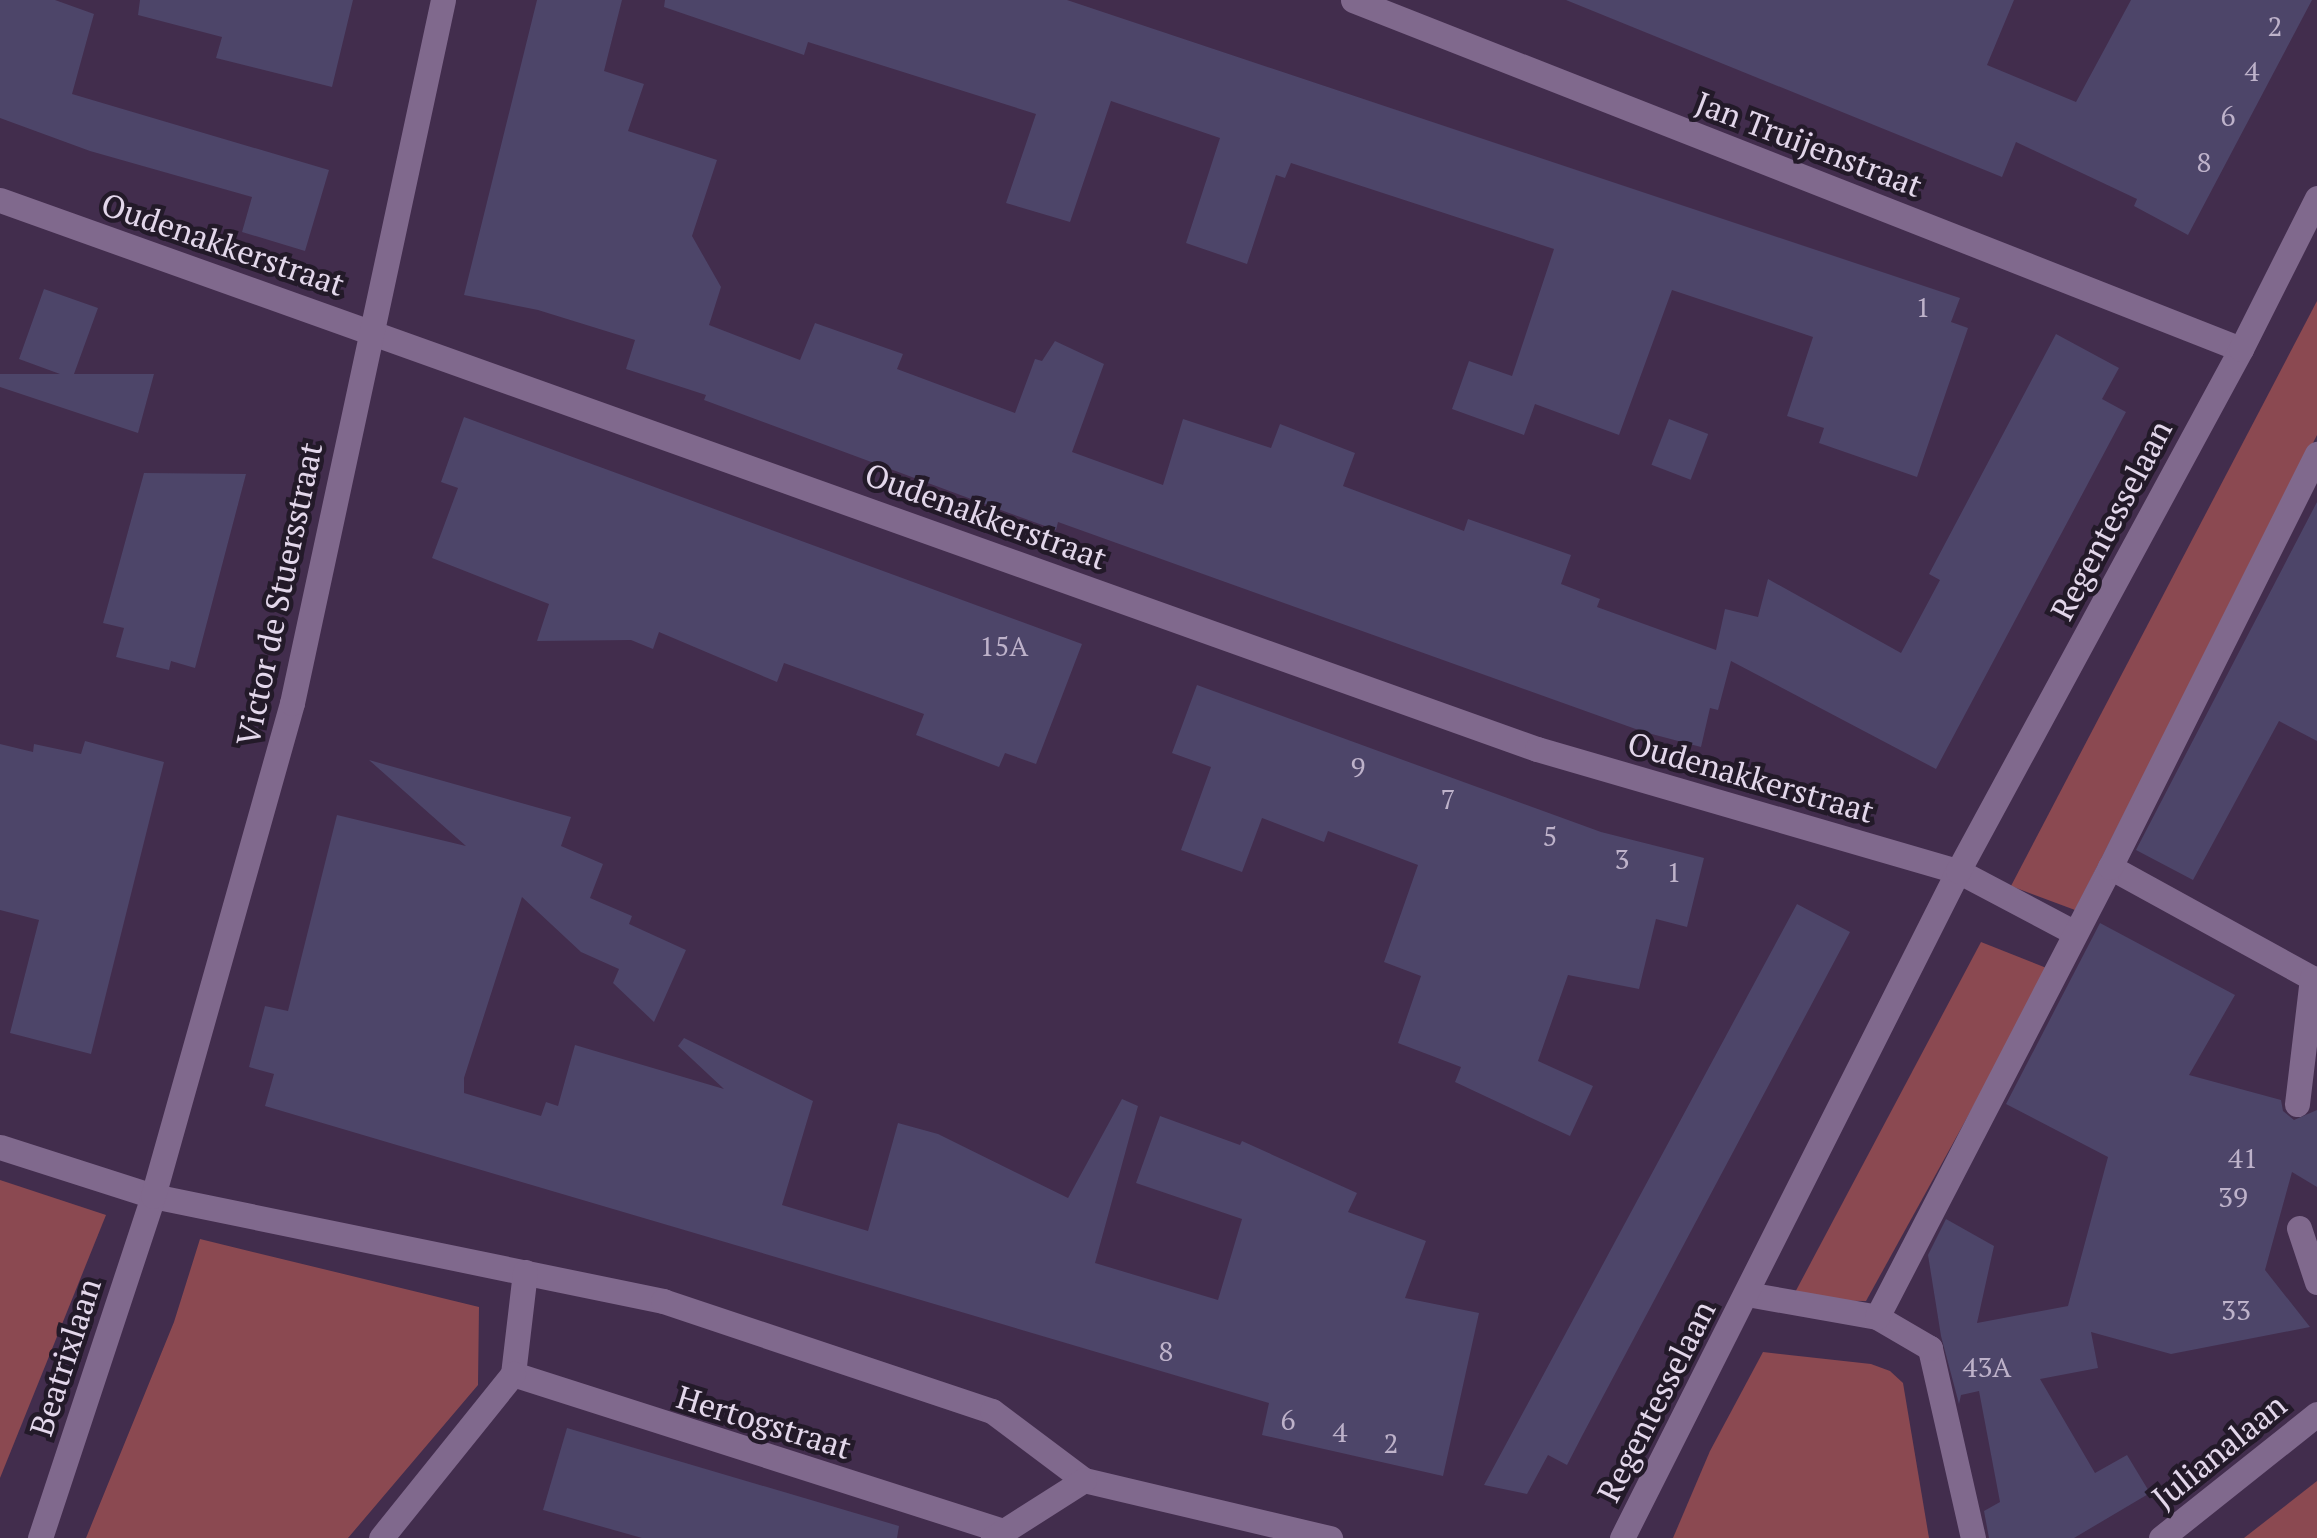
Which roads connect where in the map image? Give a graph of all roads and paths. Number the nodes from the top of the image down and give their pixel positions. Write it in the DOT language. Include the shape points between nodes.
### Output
graph roads {
  1 [pos="442,0"];
  2 [pos="1353,0"];
  3 [pos="2317,198"];
  4 [pos="0,200"];
  5 [pos="369,329"];
  6 [pos="2241,349"];
  7 [pos="2317,454"];
  8 [pos="2110,867"];
  9 [pos="1958,870"];
  10 [pos="2075,933"];
  11 [pos="2296,1104"];
  12 [pos="0,1146"];
  13 [pos="152,1196"];
  14 [pos="2298,1228"];
  15 [pos="525,1272"];
  16 [pos="2317,1282"];
  17 [pos="1748,1294"];
  18 [pos="1877,1316"];
  19 [pos="513,1374"];
  20 [pos="2317,1414"];
  21 [pos="1084,1480"];
  22 [pos="996,1534"];
  23 [pos="40,1538"];
  24 [pos="381,1538"];
  25 [pos="1330,1538"];
  26 [pos="1622,1538"];
  27 [pos="1972,1538"];
  28 [pos="2161,1538"];
  1 -- 5 [label="street, Victor de Stuersstraat"];
  2 -- 6 [label="street, Jan Truijenstraat"];
  3 -- 6 [label="street, Regentesselaan"];
  4 -- 5 [label="street, Oudenakkerstraat"];
  5 -- 9 [label="street, Oudenakkerstraat" via="1537,749"];
  5 -- 13 [label="street, Victor de Stuersstraat" via="292,704"];
  6 -- 9 [label="street, Regentesselaan"];
  7 -- 8 [label="street"];
  8 -- 10 [label="street"];
  8 -- 11 [label="street" via="2312,978"];
  9 -- 10 [label="street"];
  9 -- 17 [label="street, Regentesselaan"];
  10 -- 18 [label="street"];
  12 -- 13 [label="street"];
  13 -- 15 [label="street"];
  13 -- 23 [label="street, Beatrixlaan"];
  14 -- 16 [label="street"];
  15 -- 19 [label="street"];
  15 -- 21 [label="street" via="663,1302 992,1411"];
  17 -- 18 [label="street, Regentesselaan"];
  17 -- 26 [label="street, Regentesselaan"];
  18 -- 27 [label="street, Regentesselaan" via="1930,1348"];
  19 -- 22 [label="street, Hertogstraat"];
  19 -- 24 [label="street"];
  20 -- 28 [label="street, Julianalaan"];
  21 -- 22 [label="street, Hertogstraat"];
  21 -- 25 [label="street"];
}
